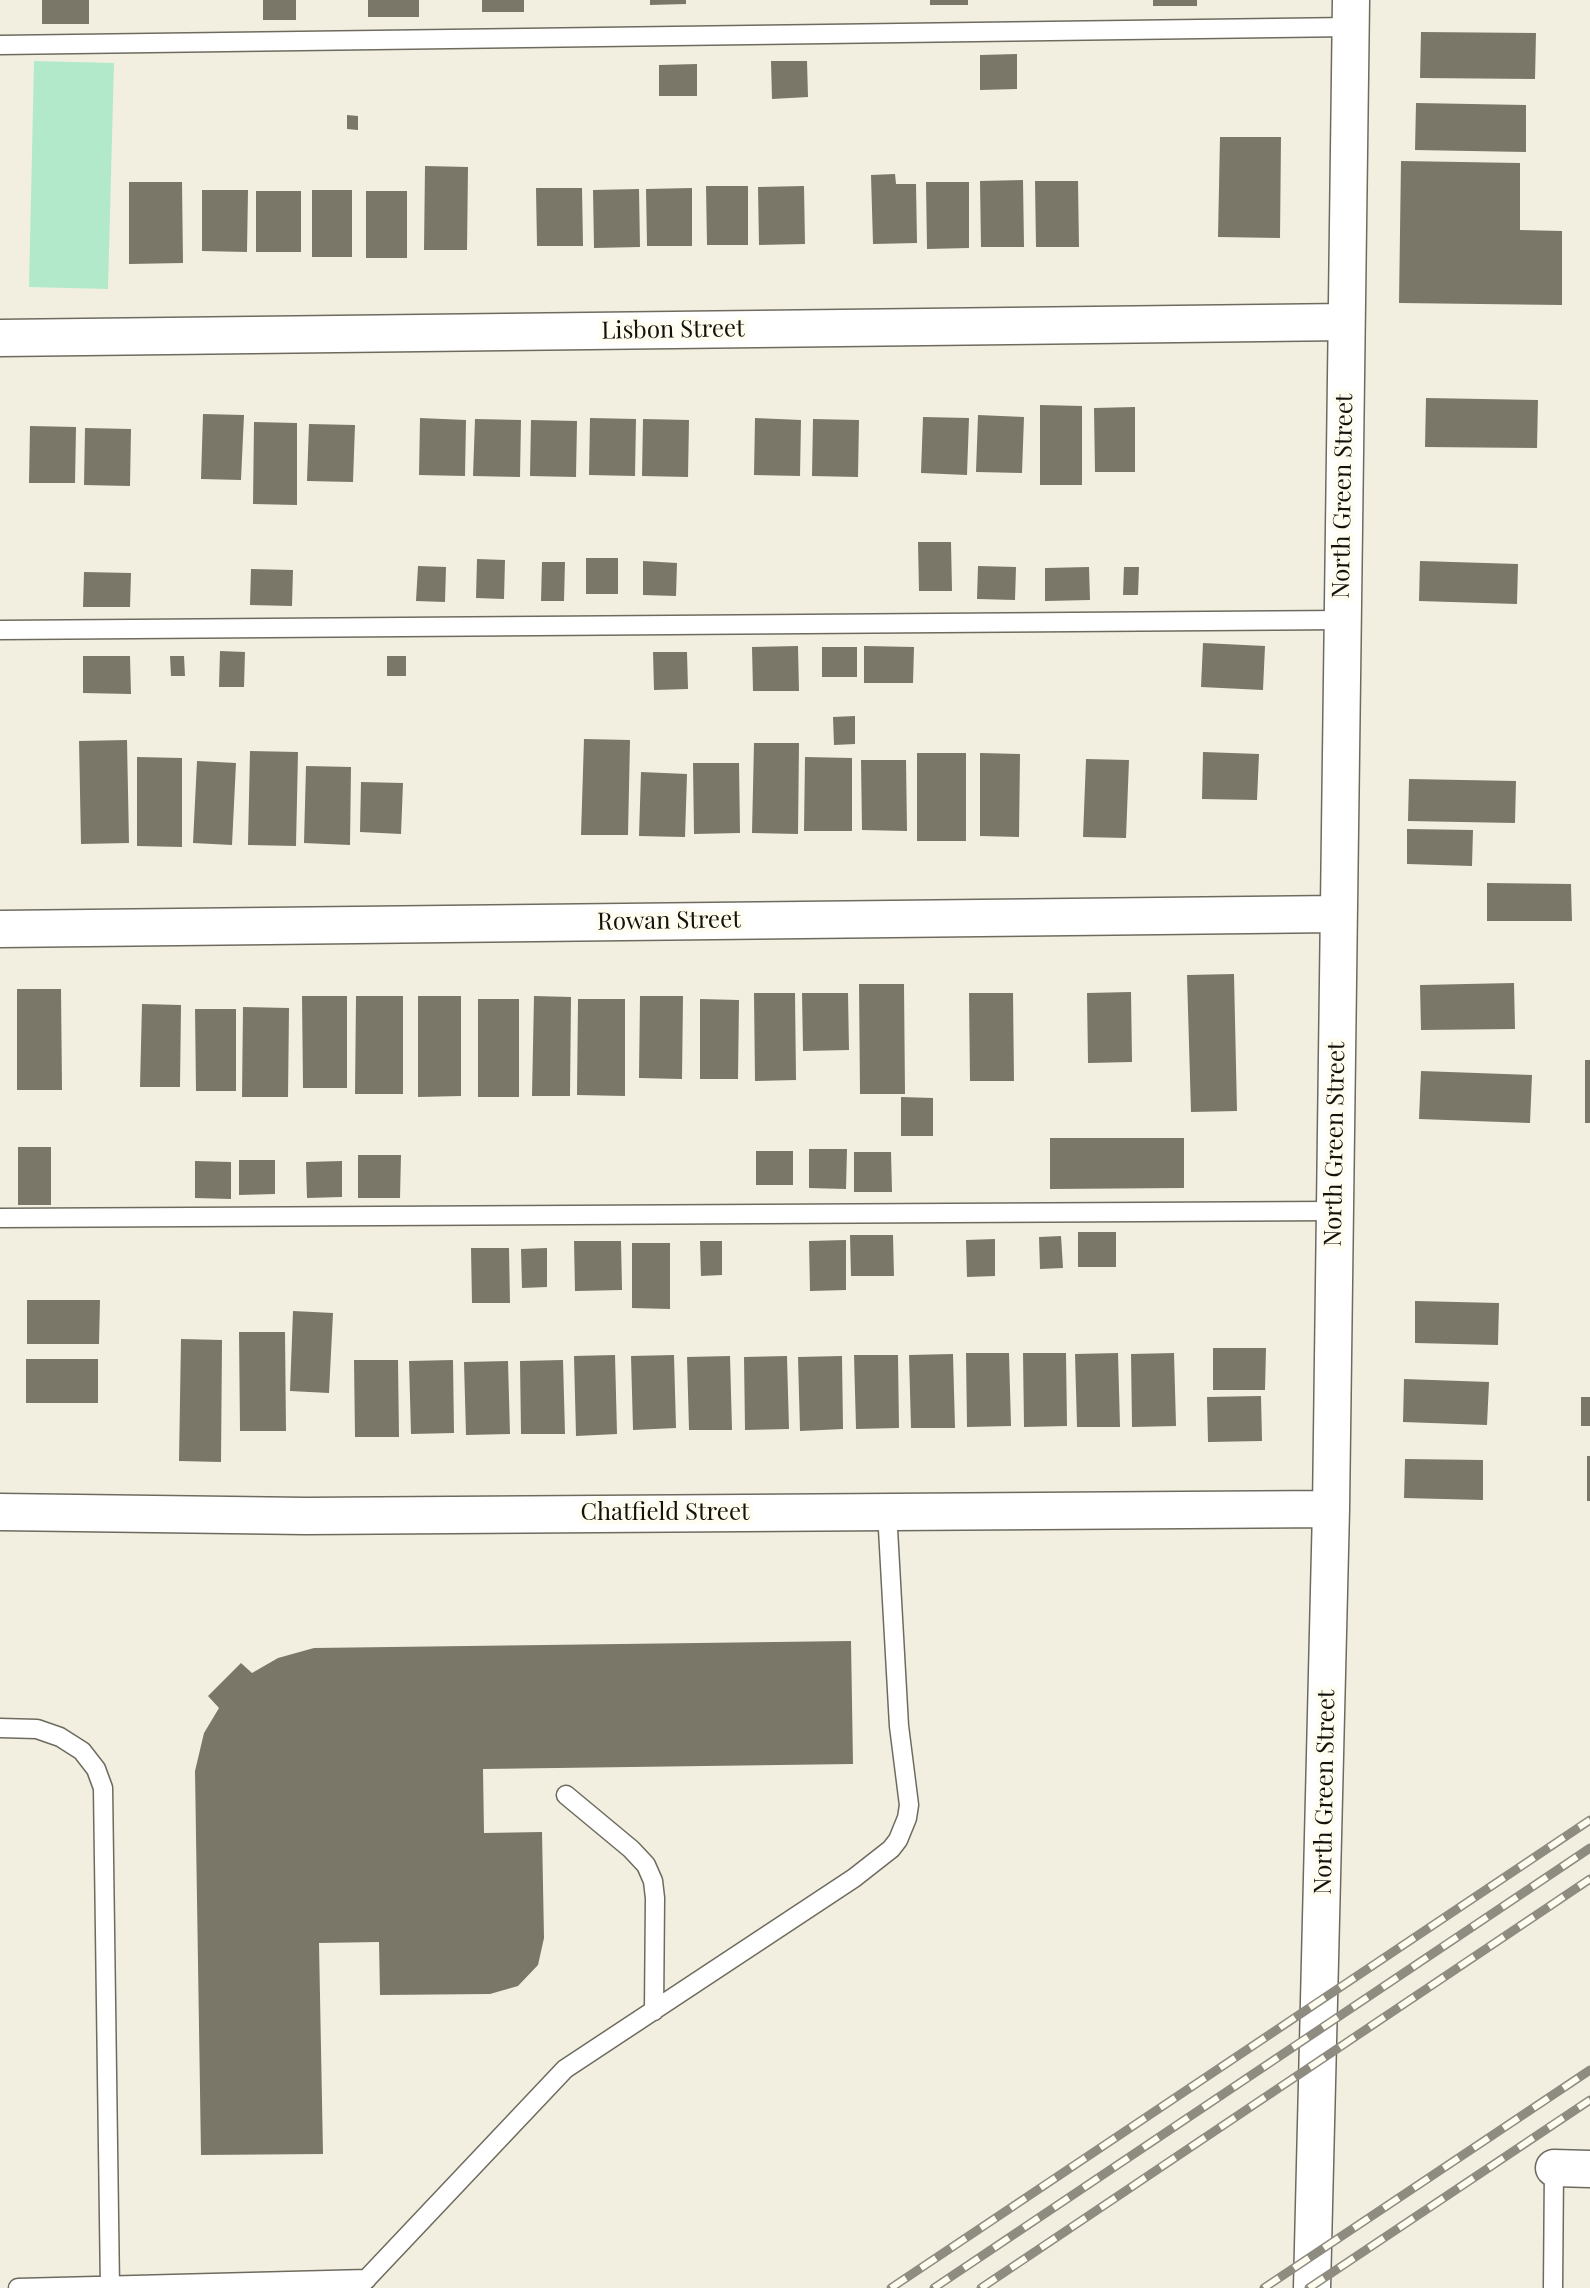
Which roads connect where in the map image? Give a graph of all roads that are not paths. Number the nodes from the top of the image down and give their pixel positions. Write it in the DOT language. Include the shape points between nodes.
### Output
graph roads {
  1 [pos="1350,13"];
  2 [pos="0,45"];
  3 [pos="1346,322"];
  4 [pos="0,338"];
  5 [pos="1342,620"];
  6 [pos="0,630"];
  7 [pos="1337,914"];
  8 [pos="0,929"];
  9 [pos="1334,1211"];
  10 [pos="0,1218"];
  11 [pos="1331,1509"];
  12 [pos="887,1511"];
  13 [pos="0,1512"];
  14 [pos="0,1728"];
  15 [pos="566,1795"];
  16 [pos="654,2011"];
  17 [pos="1554,2168"];
  18 [pos="1590,2169"];
  19 [pos="363,2283"];
  20 [pos="110,2287"];
  21 [pos="18,2288"];
  22 [pos="1312,2288"];
  23 [pos="1553,2288"];
  1 -- 2 [label="lane"];
  1 -- 3 [label="street, North Green Street"];
  3 -- 4 [label="street, Lisbon Street"];
  3 -- 5 [label="street, North Green Street"];
  5 -- 6 [label="lane"];
  5 -- 7 [label="street, North Green Street"];
  7 -- 8 [label="street, Rowan Street"];
  7 -- 9 [label="street, North Green Street"];
  9 -- 10 [label="lane"];
  9 -- 11 [label="street, North Green Street"];
  11 -- 12 [label="street, Chatfield Street"];
  11 -- 22 [label="street, North Green Street"];
  12 -- 13 [label="street, Chatfield Street" via="306,1516"];
  12 -- 16 [label="lane" via="899,1726 909,1805 903,1831 891,1849 854,1878"];
  14 -- 20 [label="lane" via="37,1729 60,1737 82,1751 103,1788"];
  15 -- 16 [label="lane" via="631,1849 653,1881"];
  16 -- 19 [label="lane" via="565,2069"];
  17 -- 18 [label="street"];
  17 -- 23 [label="lane"];
  19 -- 20 [label="lane"];
  20 -- 21 [label="lane"];
}
